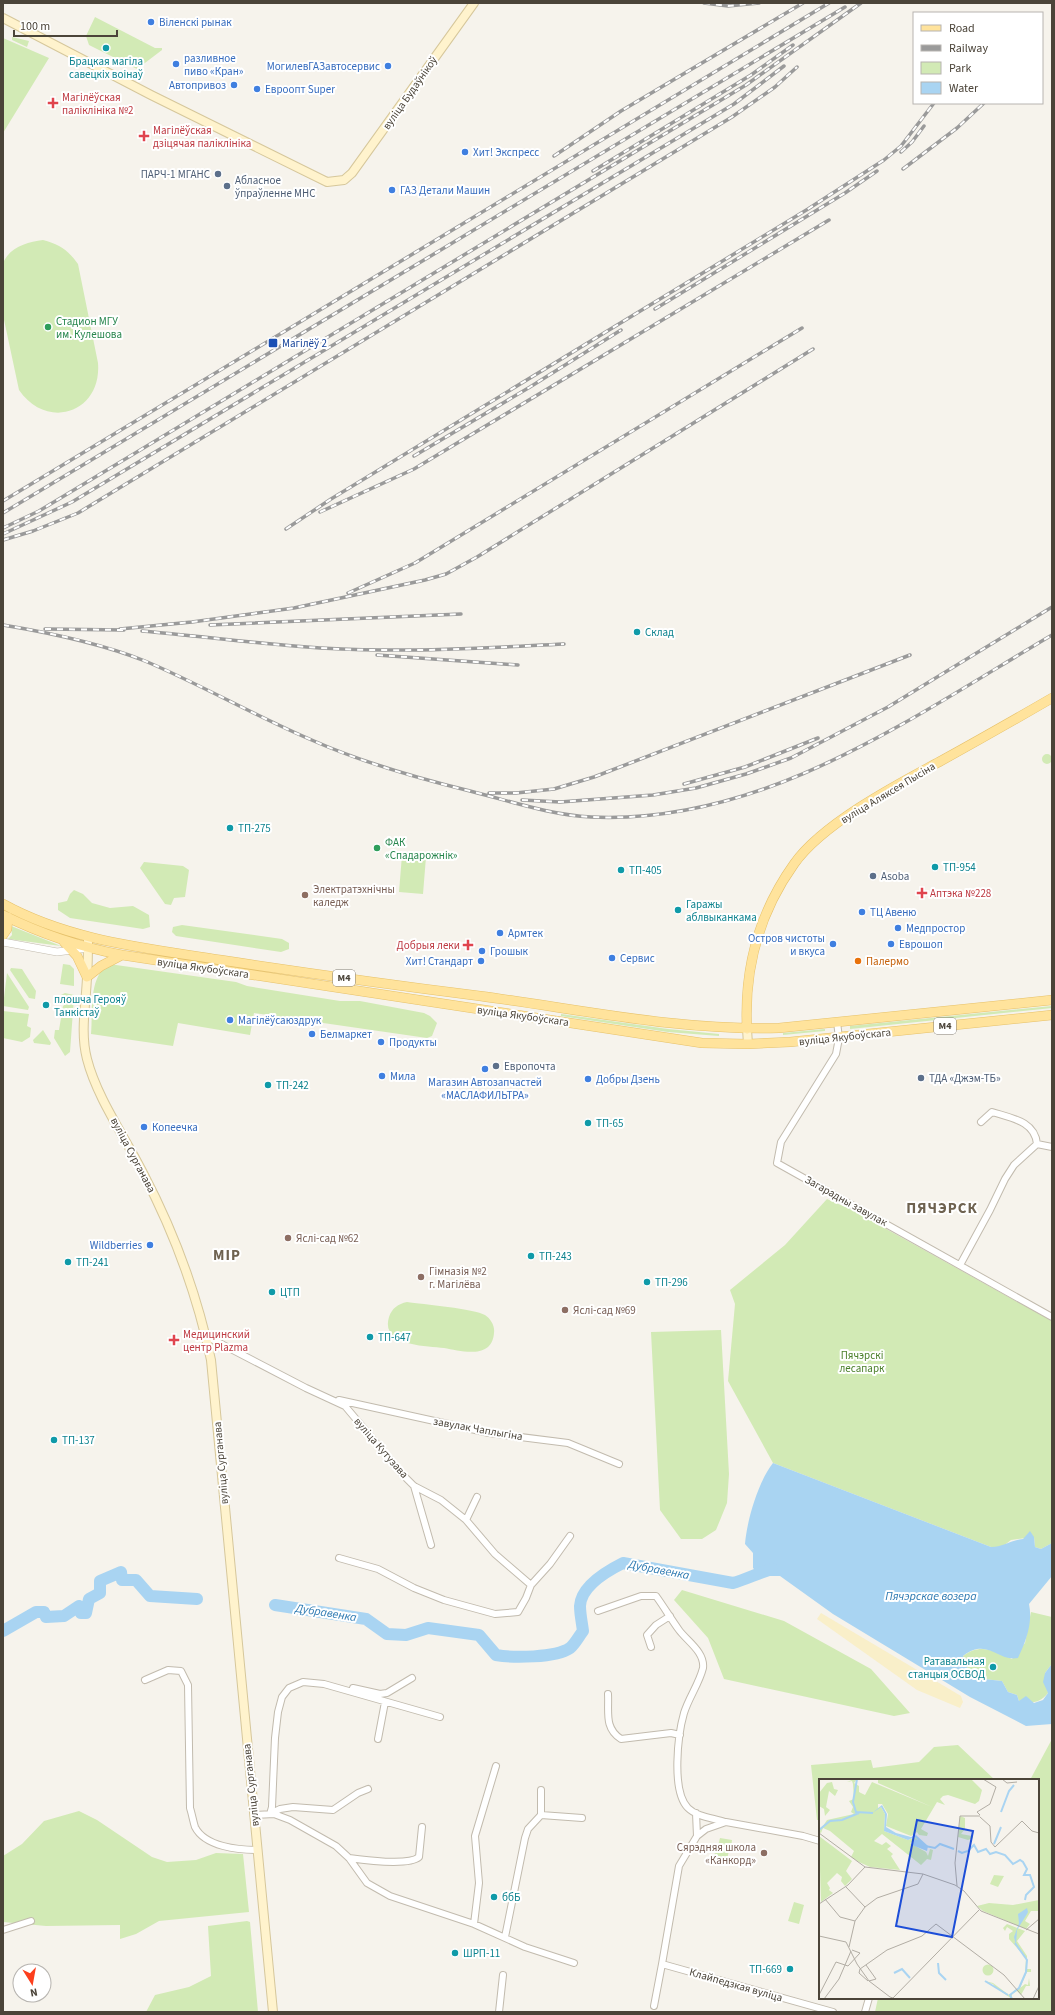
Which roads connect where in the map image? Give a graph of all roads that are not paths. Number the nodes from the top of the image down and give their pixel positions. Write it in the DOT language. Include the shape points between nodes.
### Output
graph roads {
  1 [pos="474,3"];
  2 [pos="3,18"];
  3 [pos="1052,698"];
  4 [pos="6,906"];
  5 [pos="6,916"];
  6 [pos="3,935"];
  7 [pos="88,938"];
  8 [pos="62,941"];
  9 [pos="3,942"];
  10 [pos="88,948"];
  11 [pos="73,951"];
  12 [pos="122,955"];
  13 [pos="88,977"];
  14 [pos="1052,1000"];
  15 [pos="1052,1015"];
  16 [pos="837,1022"];
  17 [pos="747,1029"];
  18 [pos="839,1038"];
  19 [pos="748,1044"];
  20 [pos="981,1122"];
  21 [pos="1037,1144"];
  22 [pos="1052,1147"];
  23 [pos="960,1265"];
  24 [pos="1052,1317"];
  25 [pos="206,1336"];
  26 [pos="334,1399"];
  27 [pos="619,1464"];
  28 [pos="414,1486"];
  29 [pos="477,1497"];
  30 [pos="466,1520"];
  31 [pos="570,1536"];
  32 [pos="431,1545"];
  33 [pos="339,1558"];
  34 [pos="531,1585"];
  35 [pos="598,1611"];
  36 [pos="670,1616"];
  37 [pos="651,1648"];
  38 [pos="412,1678"];
  39 [pos="145,1680"];
  40 [pos="346,1689"];
  41 [pos="608,1694"];
  42 [pos="385,1702"];
  43 [pos="440,1717"];
  44 [pos="680,1735"];
  45 [pos="378,1739"];
  46 [pos="496,1766"];
  47 [pos="368,1789"];
  48 [pos="541,1790"];
  49 [pos="696,1813"];
  50 [pos="270,1814"];
  51 [pos="255,1815"];
  52 [pos="541,1815"];
  53 [pos="582,1818"];
  54 [pos="726,1822"];
  55 [pos="422,1827"];
  56 [pos="697,1836"];
  57 [pos="819,1841"];
  58 [pos="258,1850"];
  59 [pos="349,1858"];
  60 [pos="31,1921"];
  61 [pos="474,1924"];
  62 [pos="3,1930"];
  63 [pos="505,1937"];
  64 [pos="574,1963"];
  65 [pos="662,1964"];
  66 [pos="503,1975"];
  67 [pos="869,1999"];
  68 [pos="654,2006"];
  69 [pos="273,2012"];
  70 [pos="499,2012"];
  71 [pos="833,2012"];
  72 [pos="865,2012"];
  1 -- 2 [label="main road, вуліца Будаўнікоў" via="352,173 344,180 327,182"];
  3 -- 17 [label="main road, вуліца Аляксея Пысіна" via="852,813 814,842 794,863 768,906 757,937 746,998"];
  4 -- 5 [label="street"];
  4 -- 7 [label="main road, вуліца Якубоўскага / М4"];
  5 -- 6 [label="main road" via="7,929"];
  5 -- 8 [label="main road, вуліца Якубоўскага / М4"];
  7 -- 10 [label="main road, вуліца Сурганава"];
  7 -- 17 [label="main road, вуліца Якубоўскага / М4" via="329,976 690,1026"];
  8 -- 10 [label="main road, вуліца Якубоўскага / М4"];
  8 -- 11 [label="main road"];
  9 -- 11 [label="street" via="57,952"];
  10 -- 11 [label="street"];
  10 -- 12 [label="main road, вуліца Якубоўскага / М4"];
  10 -- 13 [label="main road, вуліца Сурганава"];
  11 -- 13 [label="main road"];
  12 -- 13 [label="main road" via="101,966"];
  12 -- 19 [label="main road, вуліца Якубоўскага / М4" via="694,1042"];
  13 -- 25 [label="main road, вуліца Сурганава" via="84,1014 87,1058 106,1104 171,1229"];
  14 -- 16 [label="main road, вуліца Якубоўскага / М4"];
  15 -- 18 [label="main road, вуліца Якубоўскага / М4"];
  16 -- 17 [label="main road, вуліца Якубоўскага / М4" via="790,1028"];
  16 -- 18 [label="street, Загарадны завулак"];
  17 -- 19 [label="main road, вуліца Аляксея Пысіна"];
  18 -- 19 [label="main road, вуліца Якубоўскага / М4"];
  18 -- 23 [label="street, Загарадны завулак" via="836,1054 781,1142 777,1163"];
  20 -- 21 [label="street" via="992,1112 1027,1124 1036,1135"];
  21 -- 22 [label="street"];
  21 -- 23 [label="street" via="1014,1165 1005,1179"];
  23 -- 24 [label="street, Загарадны завулак"];
  25 -- 26 [label="street, вуліца Кутузава" via="306,1388"];
  25 -- 51 [label="main road, вуліца Сурганава" via="213,1374 240,1684"];
  26 -- 27 [label="street, завулак Чаплыгіна" via="489,1433 568,1443"];
  26 -- 28 [label="street, вуліца Кутузава" via="345,1406"];
  28 -- 30 [label="street, вуліца Кутузава" via="441,1500"];
  28 -- 32 [label="street"];
  29 -- 30 [label="street"];
  30 -- 34 [label="street, вуліца Кутузава" via="495,1554"];
  31 -- 34 [label="street"];
  33 -- 34 [label="street" via="378,1569 444,1600 496,1614 518,1612"];
  35 -- 36 [label="street" via="650,1595 656,1596"];
  36 -- 37 [label="street" via="647,1635"];
  36 -- 44 [label="street" via="704,1662 685,1712"];
  38 -- 40 [label="street" via="387,1693"];
  39 -- 58 [label="street" via="168,1670 181,1671 188,1685 190,1808 196,1827 203,1836 215,1843 245,1850"];
  40 -- 42 [label="street, вуліца Сурганава"];
  40 -- 50 [label="street, вуліца Сурганава" via="303,1682 289,1688 282,1697 275,1738"];
  41 -- 44 [label="street" via="609,1726 621,1739 671,1733"];
  42 -- 43 [label="street, вуліца Сурганава"];
  42 -- 45 [label="street"];
  44 -- 49 [label="street" via="680,1797 688,1808"];
  46 -- 61 [label="street" via="475,1836 478,1883"];
  47 -- 50 [label="street" via="333,1810 293,1807"];
  48 -- 52 [label="street"];
  49 -- 54 [label="street"];
  49 -- 56 [label="street"];
  50 -- 51 [label="street"];
  50 -- 59 [label="street" via="290,1820 336,1846"];
  51 -- 58 [label="main road, вуліца Сурганава"];
  52 -- 53 [label="street"];
  52 -- 63 [label="street" via="528,1829 525,1838"];
  54 -- 56 [label="street" via="706,1829"];
  54 -- 57 [label="street"];
  55 -- 59 [label="street" via="419,1857 416,1860"];
  56 -- 65 [label="street" via="679,1866"];
  58 -- 69 [label="main road, вуліца Сурганава"];
  59 -- 61 [label="street" via="367,1883 390,1896"];
  60 -- 62 [label="street"];
  61 -- 63 [label="street"];
  63 -- 64 [label="street"];
  65 -- 68 [label="street"];
  65 -- 71 [label="street, Клайпедзкая вуліца"];
  66 -- 70 [label="street"];
  67 -- 72 [label="street"];
}
